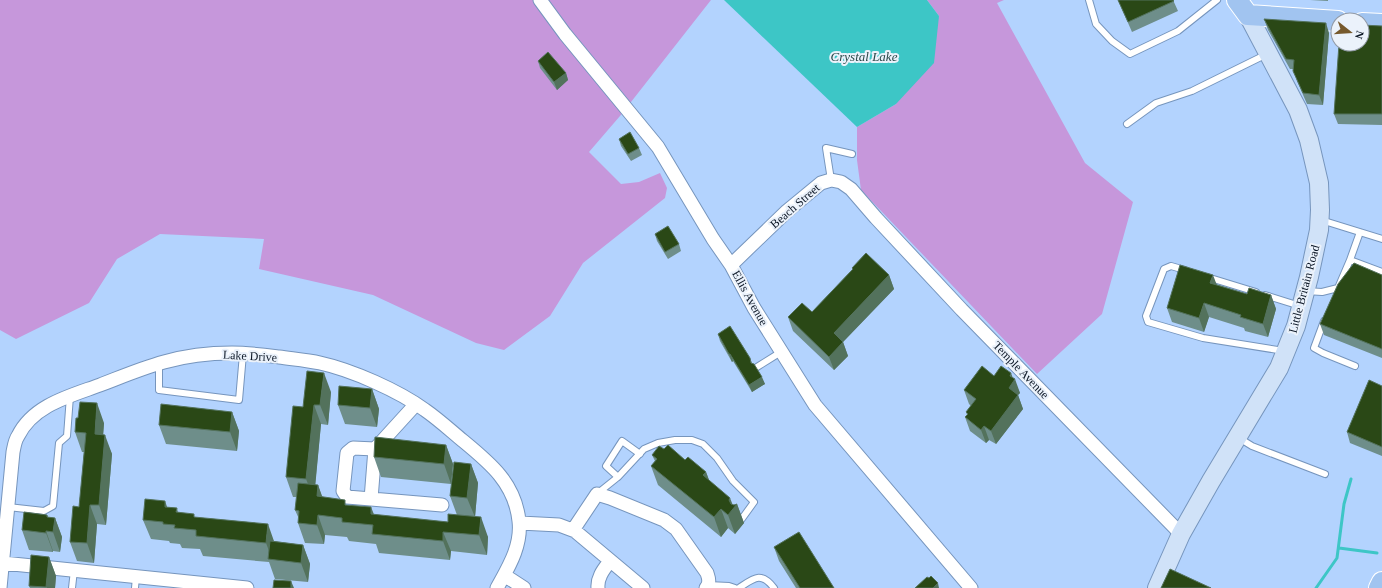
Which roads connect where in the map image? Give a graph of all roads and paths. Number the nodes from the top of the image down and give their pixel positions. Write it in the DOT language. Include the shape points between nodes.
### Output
graph roads {
  1 [pos="540,0"];
  2 [pos="1089,0"];
  3 [pos="1217,0"];
  4 [pos="1242,7"];
  5 [pos="1330,20"];
  6 [pos="1268,54"];
  7 [pos="1127,124"];
  8 [pos="852,154"];
  9 [pos="831,180"];
  10 [pos="863,202"];
  11 [pos="1320,220"];
  12 [pos="1360,232"];
  13 [pos="1382,239"];
  14 [pos="1350,260"];
  15 [pos="732,265"];
  16 [pos="1192,272"];
  17 [pos="1382,272"];
  18 [pos="1200,275"];
  19 [pos="1338,288"];
  20 [pos="1335,295"];
  21 [pos="1303,299"];
  22 [pos="1327,315"];
  23 [pos="1286,351"];
  24 [pos="781,352"];
  25 [pos="243,354"];
  26 [pos="159,364"];
  27 [pos="1355,366"];
  28 [pos="757,367"];
  29 [pos="70,396"];
  30 [pos="416,404"];
  31 [pos="1238,437"];
  32 [pos="375,449"];
  33 [pos="640,454"];
  34 [pos="1325,474"];
  35 [pos="618,477"];
  36 [pos="597,494"];
  37 [pos="371,499"];
  38 [pos="442,505"];
  39 [pos="8,507"];
  40 [pos="741,520"];
  41 [pos="520,523"];
  42 [pos="573,530"];
  43 [pos="1181,534"];
  44 [pos="610,561"];
  45 [pos="3,563"];
  46 [pos="74,570"];
  47 [pos="504,575"];
  48 [pos="135,582"];
  49 [pos="1382,582"];
  50 [pos="206,586"];
  51 [pos="707,586"];
  52 [pos="0,588"];
  53 [pos="72,588"];
  54 [pos="247,588"];
  55 [pos="497,588"];
  56 [pos="524,588"];
  57 [pos="598,588"];
  58 [pos="643,588"];
  59 [pos="735,588"];
  60 [pos="739,588"];
  61 [pos="774,588"];
  62 [pos="971,588"];
  63 [pos="1157,588"];
  64 [pos="1379,588"];
  1 -- 15 [label="street, Ellis Avenue" via="658,147 713,239"];
  2 -- 3 [label="lane" via="1096,24 1112,41 1130,54 1178,31"];
  4 -- 5 [label="main road"];
  4 -- 6 [label="street, Little Britain Road"];
  6 -- 7 [label="lane" via="1192,91 1156,103"];
  6 -- 11 [label="street, Little Britain Road" via="1298,110 1309,140 1319,183"];
  8 -- 9 [label="lane" via="826,148"];
  9 -- 10 [label="street, Beach Street" via="851,188"];
  9 -- 15 [label="street, Beach Street" via="821,183 787,211"];
  10 -- 43 [label="street, Temple Avenue" via="962,310"];
  11 -- 12 [label="lane"];
  11 -- 21 [label="street, Little Britain Road"];
  12 -- 13 [label="lane"];
  12 -- 14 [label="lane"];
  14 -- 17 [label="lane"];
  14 -- 19 [label="lane"];
  15 -- 24 [label="street, Ellis Avenue"];
  16 -- 23 [label="lane" via="1170,266 1164,269 1146,316 1148,322 1204,338"];
  18 -- 21 [label="lane"];
  19 -- 20 [label="lane"];
  19 -- 21 [label="lane"];
  21 -- 23 [label="street, Little Britain Road"];
  22 -- 27 [label="lane" via="1314,348"];
  23 -- 31 [label="street, Little Britain Road" via="1279,368"];
  24 -- 28 [label="lane"];
  24 -- 62 [label="street, Ellis Avenue" via="815,405"];
  25 -- 26 [label="street, Lake Drive" via="200,355"];
  25 -- 26 [label="lane" via="238,400 159,390"];
  25 -- 30 [label="street, Lake Drive" via="320,363 356,374"];
  26 -- 29 [label="street, Lake Drive"];
  29 -- 39 [label="street, Lake Drive" via="32,416 17,436 12,452"];
  29 -- 39 [label="lane" via="67,436 59,443 53,506 44,511"];
  30 -- 32 [label="street"];
  30 -- 41 [label="street, Lake Drive" via="497,470 516,505"];
  31 -- 34 [label="lane" via="1252,446"];
  31 -- 43 [label="street, Little Britain Road"];
  32 -- 37 [label="street"];
  32 -- 37 [label="street" via="353,448 347,453 343,491 347,497"];
  33 -- 35 [label="lane"];
  33 -- 35 [label="lane" via="622,441 606,466"];
  33 -- 40 [label="lane" via="644,449 658,443 675,440 692,440 702,444 754,502"];
  35 -- 36 [label="lane"];
  36 -- 42 [label="street"];
  36 -- 51 [label="street" via="664,520 676,529 707,573"];
  37 -- 38 [label="street"];
  39 -- 45 [label="street, Lake Drive"];
  41 -- 42 [label="street" via="559,525"];
  41 -- 47 [label="street, Lake Drive" via="518,542"];
  42 -- 44 [label="street"];
  43 -- 63 [label="street, Little Britain Road"];
  44 -- 57 [label="street" via="601,572"];
  44 -- 58 [label="street"];
  45 -- 46 [label="street"];
  45 -- 52 [label="street, Lake Drive"];
  46 -- 48 [label="street"];
  46 -- 53 [label="lane"];
  47 -- 55 [label="street, Lake Drive"];
  47 -- 56 [label="street"];
  48 -- 50 [label="street"];
  49 -- 64 [label="main road"];
  50 -- 54 [label="street"];
  51 -- 59 [label="lane"];
  60 -- 61 [label="lane" via="758,578 767,580"];
}
